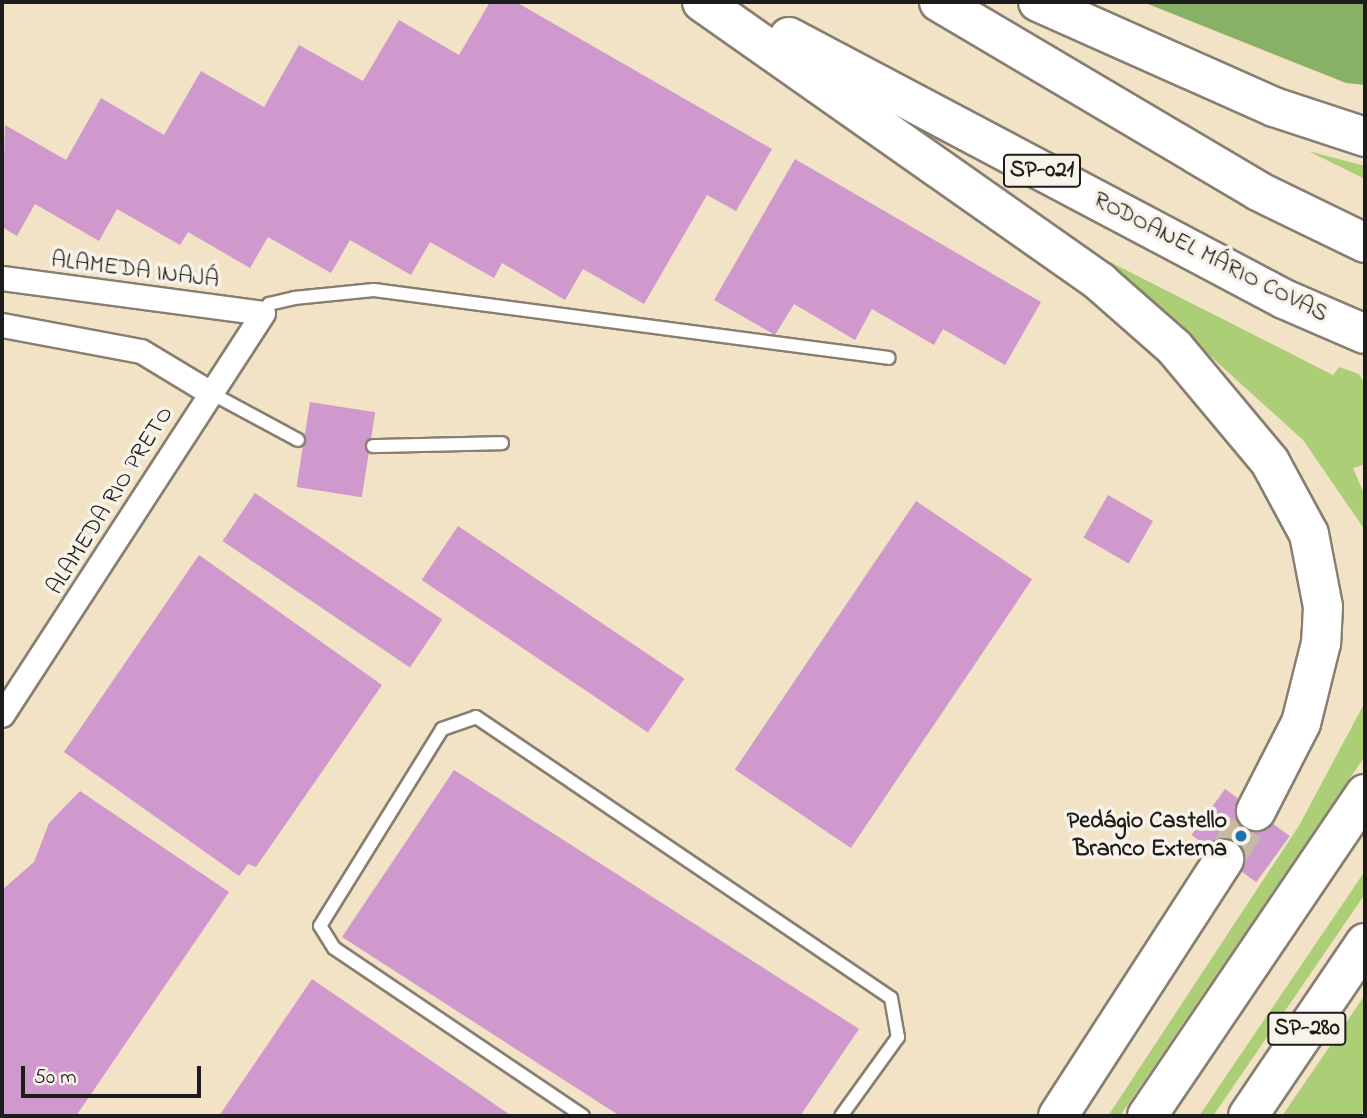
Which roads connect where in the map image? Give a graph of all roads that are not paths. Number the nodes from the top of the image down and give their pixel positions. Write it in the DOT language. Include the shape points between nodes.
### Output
graph roads {
  1 [pos="702,2"];
  2 [pos="722,2"];
  3 [pos="939,2"];
  4 [pos="1038,2"];
  5 [pos="1365,137"];
  6 [pos="1365,243"];
  7 [pos="2,278"];
  8 [pos="262,313"];
  9 [pos="2,325"];
  10 [pos="1365,334"];
  11 [pos="889,358"];
  12 [pos="209,392"];
  13 [pos="298,440"];
  14 [pos="502,443"];
  15 [pos="373,446"];
  16 [pos="2,715"];
  17 [pos="1365,794"];
  18 [pos="1256,811"];
  19 [pos="1224,859"];
  20 [pos="1365,943"];
  21 [pos="583,1116"];
  22 [pos="841,1116"];
  23 [pos="1058,1116"];
  24 [pos="1147,1116"];
  25 [pos="1248,1116"];
  1 -- 18 [label="highway" via="1100,282 1174,346 1270,462 1309,534 1322,607 1321,643 1301,723"];
  2 -- 10 [label="highway, RODOANEL MÁRIO COVAS / SP-021" via="1284,299"];
  3 -- 6 [label="highway" via="1258,191"];
  4 -- 5 [label="highway" via="1274,107"];
  7 -- 8 [label="street, ALAMEDA INAJÁ"];
  8 -- 11 [label="lane" via="269,304 294,298 374,290"];
  8 -- 12 [label="street, ALAMEDA RIO PRETO"];
  9 -- 12 [label="street" via="141,351"];
  12 -- 13 [label="lane"];
  12 -- 16 [label="street, ALAMEDA RIO PRETO" via="76,608"];
  14 -- 15 [label="lane"];
  17 -- 24 [label="highway"];
  19 -- 23 [label="highway"];
  20 -- 25 [label="highway, SP-280"];
  21 -- 22 [label="lane" via="334,948 320,926 442,729 476,717 891,998 898,1037"];
}
